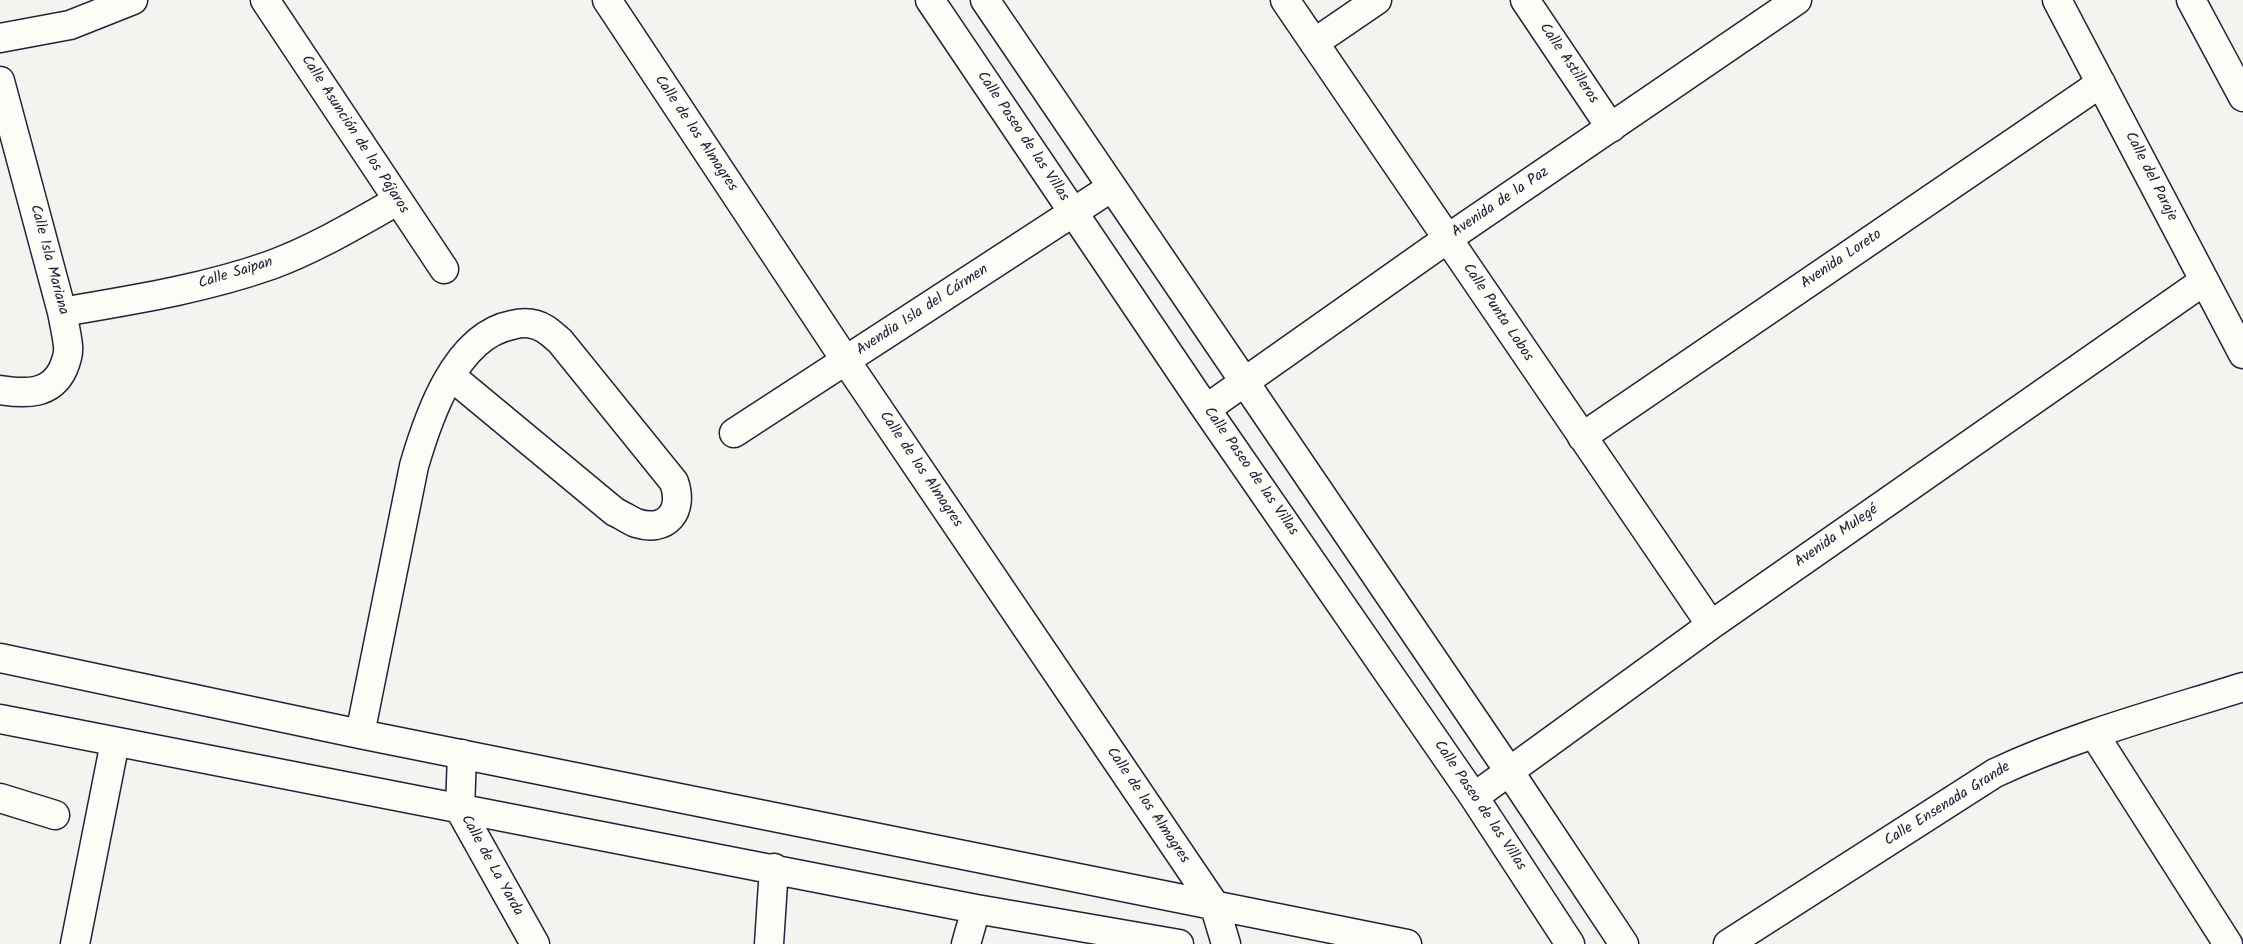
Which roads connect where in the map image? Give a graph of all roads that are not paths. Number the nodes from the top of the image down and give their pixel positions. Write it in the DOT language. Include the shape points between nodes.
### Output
graph roads {
  1 [pos="133,0"];
  2 [pos="265,0"];
  3 [pos="607,0"];
  4 [pos="930,0"];
  5 [pos="984,0"];
  6 [pos="1285,0"];
  7 [pos="1377,0"];
  8 [pos="1525,0"];
  9 [pos="1797,0"];
  10 [pos="2057,0"];
  11 [pos="2191,0"];
  12 [pos="0,38"];
  13 [pos="1314,43"];
  14 [pos="0,81"];
  15 [pos="2101,83"];
  16 [pos="2243,97"];
  17 [pos="1611,128"];
  18 [pos="1112,187"];
  19 [pos="397,201"];
  20 [pos="1074,214"];
  21 [pos="1447,239"];
  22 [pos="444,270"];
  23 [pos="2204,281"];
  24 [pos="62,312"];
  25 [pos="2243,354"];
  26 [pos="846,361"];
  27 [pos="451,376"];
  28 [pos="1244,382"];
  29 [pos="0,390"];
  30 [pos="1206,409"];
  31 [pos="734,433"];
  32 [pos="1582,437"];
  33 [pos="1711,625"];
  34 [pos="0,658"];
  35 [pos="2243,687"];
  36 [pos="0,719"];
  37 [pos="360,734"];
  38 [pos="2094,734"];
  39 [pos="115,742"];
  40 [pos="462,754"];
  41 [pos="1509,770"];
  42 [pos="1474,796"];
  43 [pos="0,798"];
  44 [pos="460,810"];
  45 [pos="55,815"];
  46 [pos="774,868"];
  47 [pos="1214,904"];
  48 [pos="976,909"];
  49 [pos="75,944"];
  50 [pos="535,944"];
  51 [pos="769,944"];
  52 [pos="966,944"];
  53 [pos="1178,944"];
  54 [pos="1226,944"];
  55 [pos="1407,944"];
  56 [pos="1570,944"];
  57 [pos="1624,944"];
  58 [pos="1728,944"];
  59 [pos="2228,944"];
  1 -- 12 [label="street" via="70,25"];
  2 -- 19 [label="street, Calle Asunción de los Pájaros"];
  3 -- 26 [label="street, Calle de los Almagres"];
  4 -- 20 [label="street, Calle Paseo de las Villas"];
  5 -- 18 [label="street"];
  6 -- 13 [label="street, Calle Punta Lobos"];
  7 -- 13 [label="street"];
  8 -- 17 [label="street, Calle Astilleros"];
  9 -- 17 [label="street, Avenida de la Paz"];
  10 -- 15 [label="street, Calle del Paraje"];
  11 -- 16 [label="street"];
  13 -- 21 [label="street, Calle Punta Lobos"];
  14 -- 24 [label="street, Calle Isla Mariana"];
  15 -- 23 [label="street, Calle del Paraje"];
  15 -- 32 [label="street, Avenida Loreto"];
  17 -- 21 [label="street, Avenida de la Paz"];
  18 -- 20 [label="street, Avendia Isla del Cármen"];
  18 -- 28 [label="street"];
  19 -- 22 [label="street, Calle Asunción de los Pájaros"];
  19 -- 24 [label="street, Calle Saipan" via="314,247 271,265 162,295"];
  20 -- 26 [label="street, Avendia Isla del Cármen"];
  20 -- 30 [label="street, Calle Paseo de las Villas"];
  21 -- 28 [label="street, Avenida de la Paz"];
  21 -- 32 [label="street, Calle Punta Lobos"];
  23 -- 25 [label="street, Calle del Paraje"];
  23 -- 33 [label="street, Avenida Mulegé"];
  24 -- 29 [label="street, Calle Isla Mariana" via="68,348 67,361 59,378 49,387 32,393"];
  26 -- 31 [label="street, Avendia Isla del Cármen"];
  26 -- 47 [label="street, Calle de los Almagres"];
  27 -- 27 [label="street" via="468,353 488,335 506,326 526,322 545,328 560,341 674,482 678,493 677,508 657,524 637,523 615,512"];
  27 -- 37 [label="street" via="426,427 414,466"];
  28 -- 30 [label="street, Avenida de la Paz"];
  28 -- 41 [label="street"];
  30 -- 42 [label="street, Calle Paseo de las Villas"];
  32 -- 33 [label="street, Calle Punta Lobos"];
  33 -- 41 [label="street, Avenida Mulegé"];
  34 -- 37 [label="street"];
  35 -- 38 [label="street, Calle Ensenada Grande"];
  36 -- 39 [label="street"];
  37 -- 40 [label="street"];
  38 -- 58 [label="street, Calle Ensenada Grande" via="1995,773"];
  38 -- 59 [label="street"];
  39 -- 44 [label="street"];
  39 -- 49 [label="street"];
  40 -- 44 [label="street, Calle de La Yarda"];
  40 -- 47 [label="street"];
  41 -- 42 [label="street, Avenida Mulegé"];
  41 -- 57 [label="street"];
  42 -- 56 [label="street, Calle Paseo de las Villas"];
  43 -- 45 [label="street"];
  44 -- 46 [label="street"];
  44 -- 50 [label="street, Calle de La Yarda"];
  46 -- 48 [label="street"];
  46 -- 51 [label="street"];
  47 -- 54 [label="street, Calle de los Almagres"];
  47 -- 55 [label="street"];
  48 -- 52 [label="street"];
  48 -- 53 [label="street"];
}
